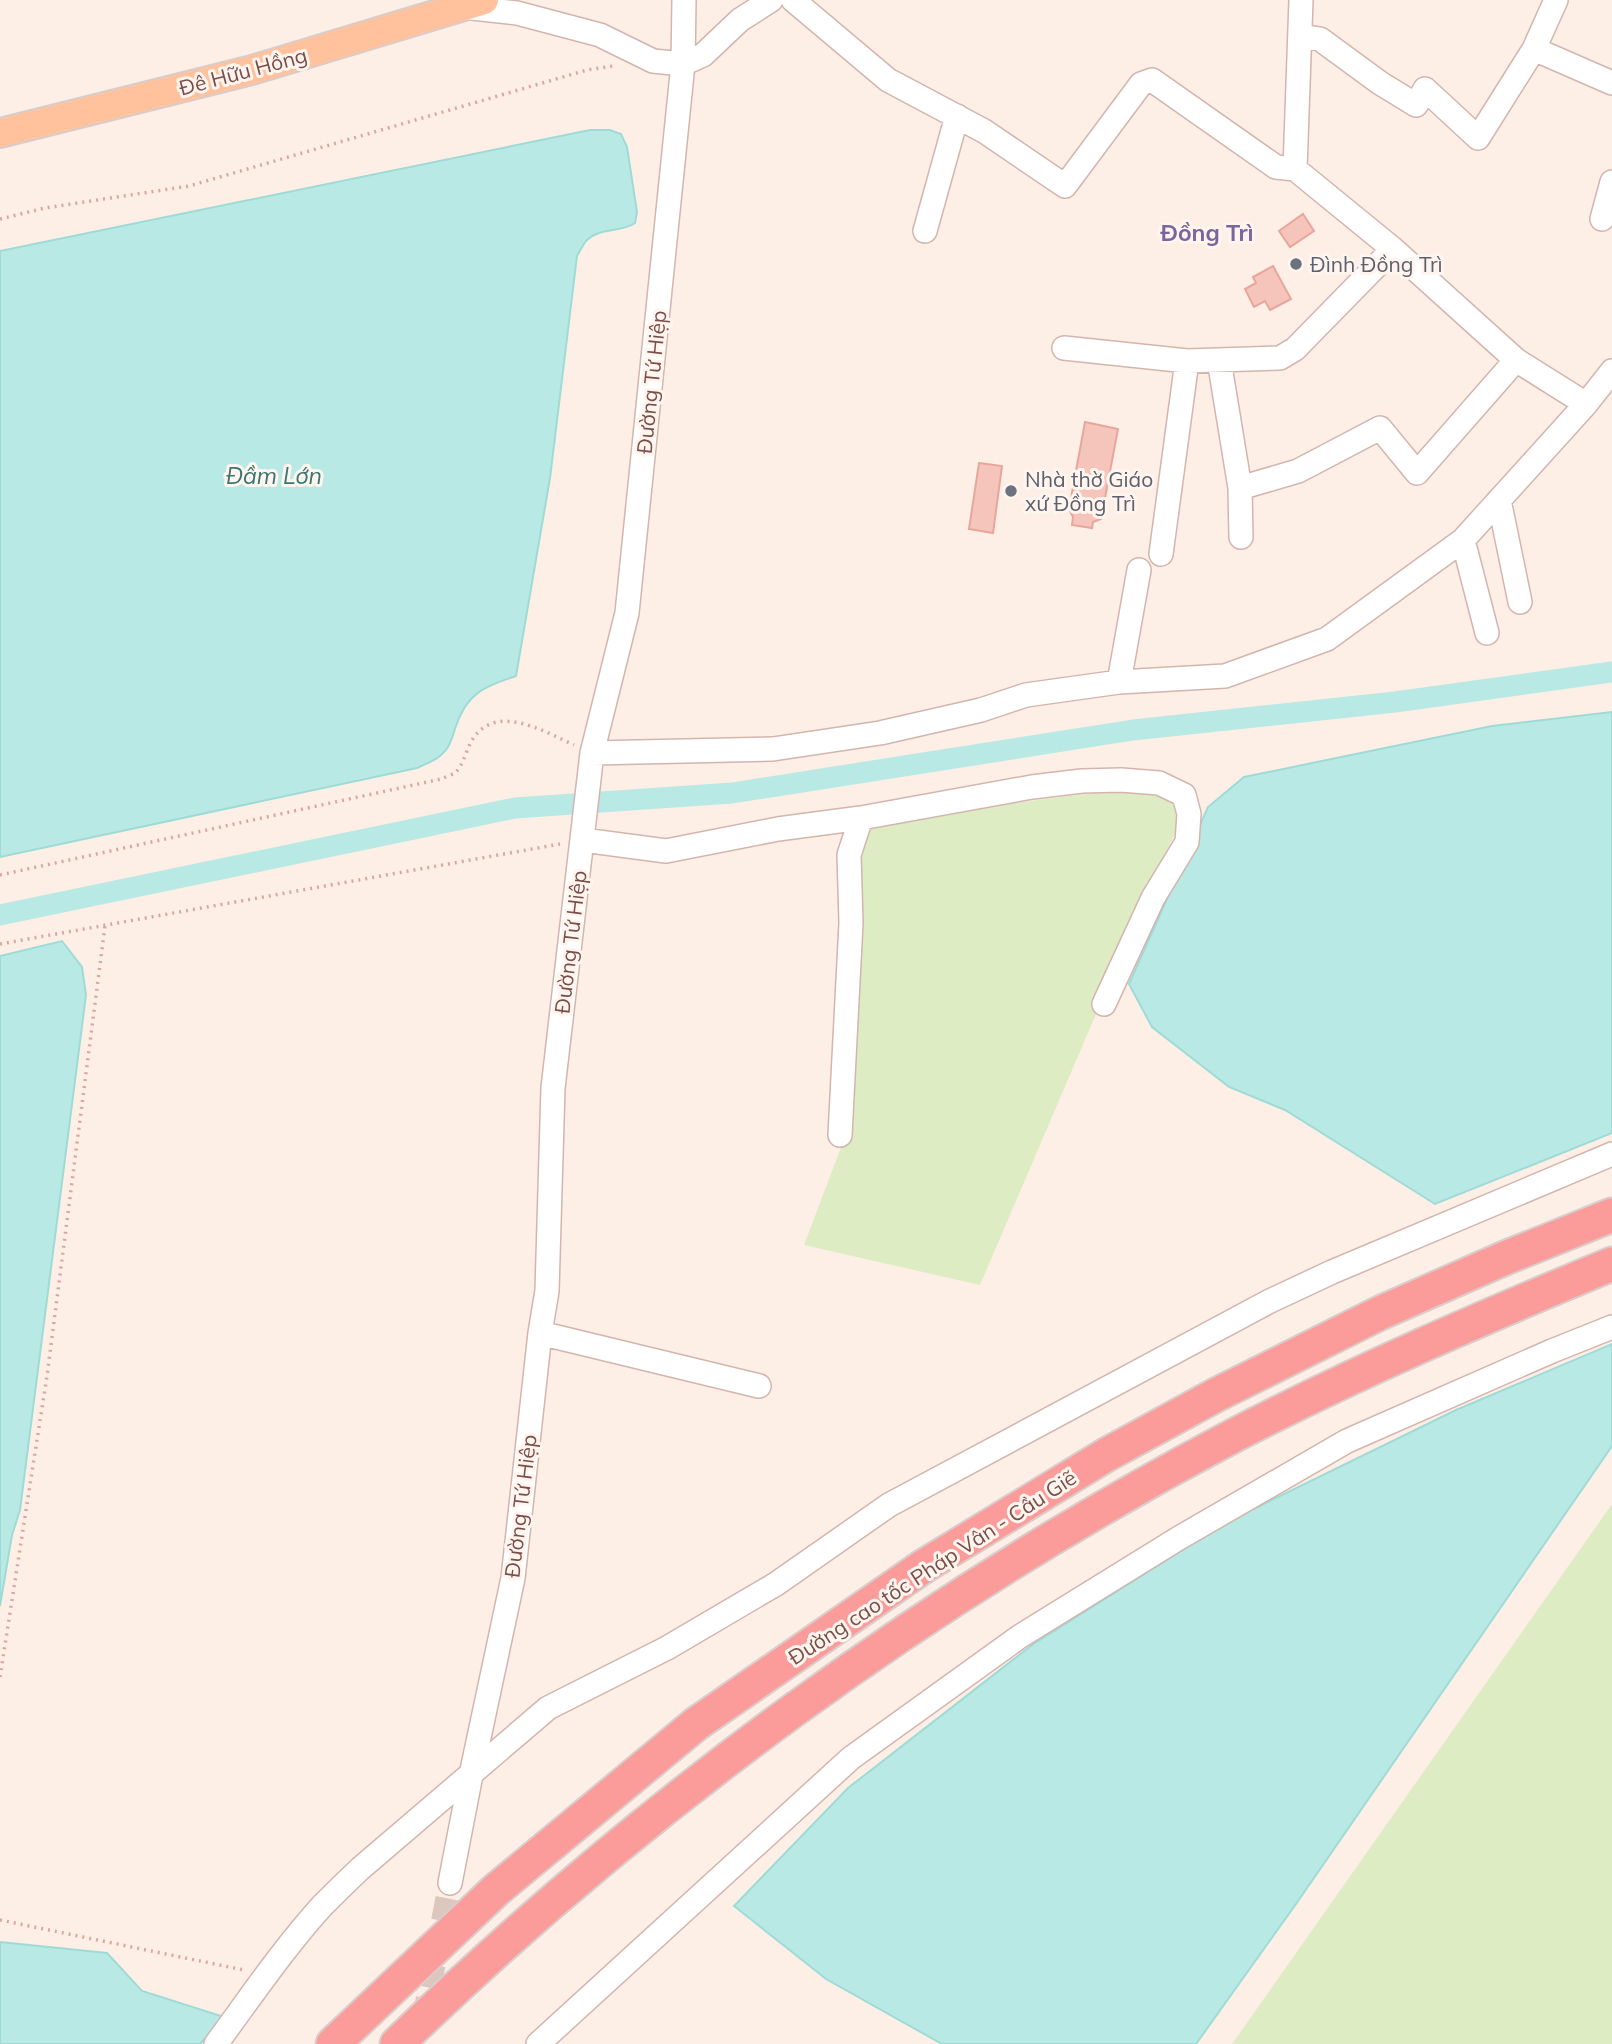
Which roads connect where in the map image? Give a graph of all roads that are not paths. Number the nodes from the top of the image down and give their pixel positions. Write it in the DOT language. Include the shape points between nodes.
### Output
graph roads {
  1 [pos="684,0"];
  2 [pos="771,0"];
  3 [pos="793,0"];
  4 [pos="1301,0"];
  5 [pos="1556,0"];
  6 [pos="474,4"];
  7 [pos="1300,36"];
  8 [pos="1534,49"];
  9 [pos="683,64"];
  10 [pos="1612,82"];
  11 [pos="957,116"];
  12 [pos="0,134"];
  13 [pos="1295,169"];
  14 [pos="1612,182"];
  15 [pos="1602,219"];
  16 [pos="925,231"];
  17 [pos="1393,249"];
  18 [pos="1064,348"];
  19 [pos="1187,360"];
  20 [pos="1219,360"];
  21 [pos="1517,360"];
  22 [pos="1612,371"];
  23 [pos="1586,404"];
  24 [pos="1240,488"];
  25 [pos="1499,500"];
  26 [pos="1241,537"];
  27 [pos="1463,540"];
  28 [pos="1161,554"];
  29 [pos="1139,570"];
  30 [pos="1520,602"];
  31 [pos="1487,633"];
  32 [pos="1119,682"];
  33 [pos="591,760"];
  34 [pos="861,818"];
  35 [pos="583,840"];
  36 [pos="1104,1004"];
  37 [pos="840,1135"];
  38 [pos="1612,1154"];
  39 [pos="1612,1215"];
  40 [pos="1612,1264"];
  41 [pos="1612,1326"];
  42 [pos="540,1333"];
  43 [pos="759,1386"];
  44 [pos="471,1775"];
  45 [pos="450,1883"];
  46 [pos="216,2044"];
  47 [pos="333,2044"];
  48 [pos="397,2044"];
  49 [pos="538,2044"];
  1 -- 9 [label="street, Đường Tứ Hiệp"];
  2 -- 9 [label="street" via="740,20 703,55"];
  3 -- 11 [label="street" via="888,80"];
  4 -- 7 [label="street"];
  5 -- 8 [label="street"];
  6 -- 9 [label="street" via="600,35 653,61"];
  6 -- 12 [label="main road, Đê Hữu Hồng" via="252,70"];
  7 -- 8 [label="street" via="1320,39 1416,105 1425,89 1478,138"];
  7 -- 13 [label="street"];
  8 -- 10 [label="street"];
  9 -- 33 [label="street, Đường Tứ Hiệp" via="627,613"];
  11 -- 13 [label="street" via="1065,186 1141,84 1152,80 1276,167"];
  11 -- 16 [label="street"];
  13 -- 17 [label="street"];
  14 -- 15 [label="street"];
  17 -- 20 [label="street" via="1295,349 1280,358"];
  17 -- 21 [label="street"];
  18 -- 19 [label="street"];
  19 -- 20 [label="street"];
  19 -- 28 [label="street"];
  20 -- 24 [label="street"];
  21 -- 23 [label="street"];
  21 -- 24 [label="street" via="1417,473 1380,428 1298,471"];
  22 -- 23 [label="street"];
  23 -- 25 [label="street"];
  24 -- 26 [label="street"];
  25 -- 27 [label="street"];
  25 -- 30 [label="street"];
  27 -- 31 [label="street"];
  27 -- 32 [label="street" via="1327,639 1225,676"];
  29 -- 32 [label="street"];
  32 -- 33 [label="street" via="1026,695 880,733 773,748"];
  33 -- 35 [label="street, Đường Tứ Hiệp"];
  34 -- 35 [label="street" via="666,851"];
  34 -- 36 [label="street" via="1082,780 1159,783 1184,795 1189,814 1187,842 1153,898"];
  34 -- 37 [label="street" via="849,855"];
  35 -- 42 [label="street, Đường Tứ Hiệp" via="553,1088 547,1291"];
  38 -- 44 [label="street" via="1270,1301 889,1505 776,1584 667,1648 548,1709"];
  39 -- 47 [label="highway, Đường cao tốc Pháp Vân - Cầu Giẽ" via="1380,1313 1216,1395 1106,1455 924,1566 696,1724 496,1890"];
  40 -- 48 [label="highway, Đường cao tốc Pháp Vân - Cầu Giẽ" via="1354,1376 1142,1486 1011,1563 742,1748 531,1921"];
  41 -- 49 [label="street" via="1347,1441 1019,1637 851,1758"];
  42 -- 43 [label="street"];
  42 -- 44 [label="street, Đường Tứ Hiệp" via="513,1578"];
  44 -- 45 [label="street, Đường Tứ Hiệp"];
  44 -- 46 [label="street" via="321,1908"];
}
